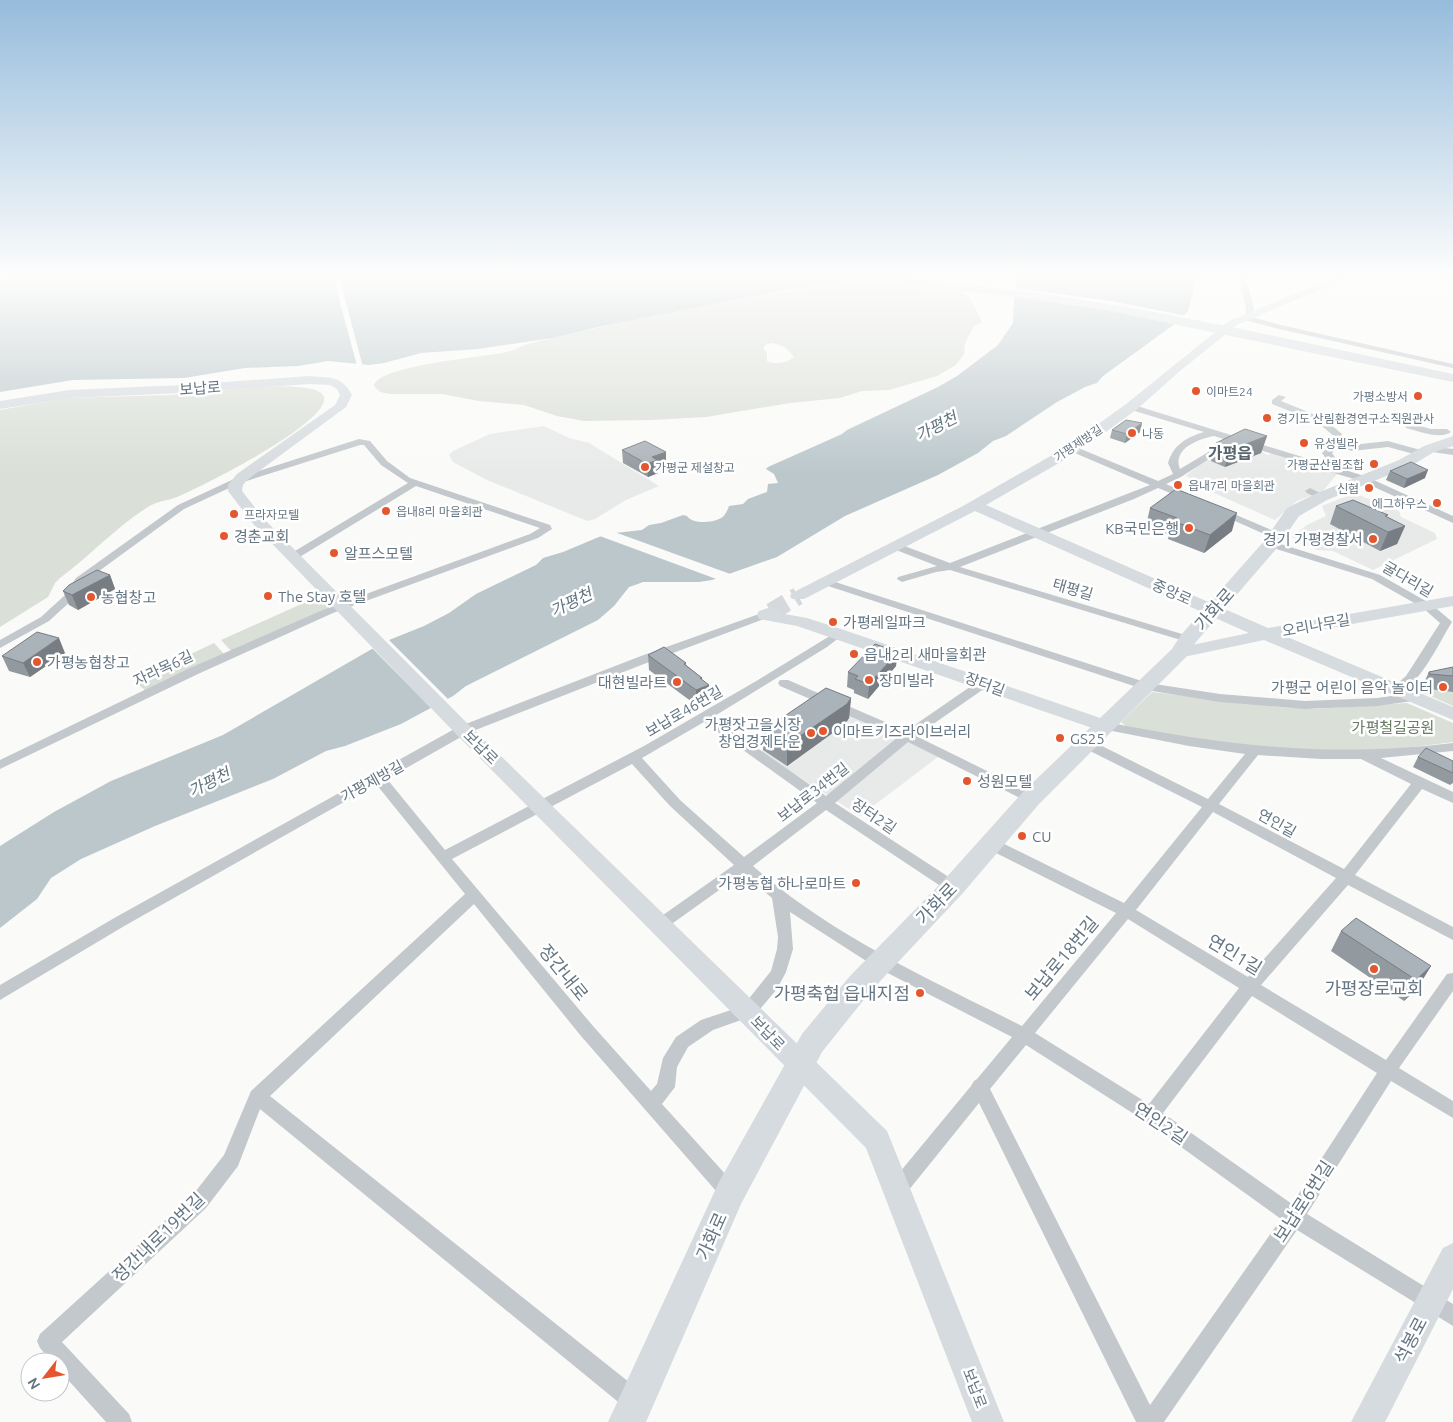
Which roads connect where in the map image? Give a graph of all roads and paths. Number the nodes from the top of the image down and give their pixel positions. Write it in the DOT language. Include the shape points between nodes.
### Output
graph roads {
  1 [pos="1208,342"];
  2 [pos="1316,342"];
  3 [pos="1318,342"];
  4 [pos="1346,342"];
  5 [pos="1453,366"];
  6 [pos="1407,368"];
  7 [pos="1432,374"];
  8 [pos="1453,374"];
  9 [pos="1453,378"];
  10 [pos="1282,397"];
  11 [pos="0,405"];
  12 [pos="1131,407"];
  13 [pos="1409,426"];
  14 [pos="1214,433"];
  15 [pos="1237,440"];
  16 [pos="1442,440"];
  17 [pos="1336,444"];
  18 [pos="1073,449"];
  19 [pos="1453,452"];
  20 [pos="1326,470"];
  21 [pos="1178,475"];
  22 [pos="1364,479"];
  23 [pos="238,482"];
  24 [pos="415,483"];
  25 [pos="1159,484"];
  26 [pos="1195,500"];
  27 [pos="974,505"];
  28 [pos="1214,508"];
  29 [pos="1453,520"];
  30 [pos="1037,533"];
  31 [pos="1274,540"];
  32 [pos="895,546"];
  33 [pos="294,556"];
  34 [pos="950,567"];
  35 [pos="902,579"];
  36 [pos="826,582"];
  37 [pos="798,596"];
  38 [pos="1453,601"];
  39 [pos="1426,606"];
  40 [pos="344,609"];
  41 [pos="1213,610"];
  42 [pos="768,613"];
  43 [pos="1450,617"];
  44 [pos="838,634"];
  45 [pos="1266,634"];
  46 [pos="0,645"];
  47 [pos="1184,646"];
  48 [pos="784,682"];
  49 [pos="984,683"];
  50 [pos="1146,686"];
  51 [pos="1397,689"];
  52 [pos="1413,697"];
  53 [pos="1453,714"];
  54 [pos="705,717"];
  55 [pos="458,724"];
  56 [pos="1102,725"];
  57 [pos="907,736"];
  58 [pos="1085,743"];
  59 [pos="1453,747"];
  60 [pos="1254,751"];
  61 [pos="1364,755"];
  62 [pos="634,758"];
  63 [pos="0,764"];
  64 [pos="378,777"];
  65 [pos="1420,782"];
  66 [pos="1031,798"];
  67 [pos="1453,798"];
  68 [pos="826,803"];
  69 [pos="1210,805"];
  70 [pos="542,808"];
  71 [pos="991,844"];
  72 [pos="443,857"];
  73 [pos="744,865"];
  74 [pos="1345,878"];
  75 [pos="953,887"];
  76 [pos="474,895"];
  77 [pos="779,896"];
  78 [pos="1126,911"];
  79 [pos="660,924"];
  80 [pos="1453,934"];
  81 [pos="880,962"];
  82 [pos="1453,979"];
  83 [pos="1250,986"];
  84 [pos="0,993"];
  85 [pos="748,1012"];
  86 [pos="1024,1035"];
  87 [pos="799,1064"];
  88 [pos="1388,1071"];
  89 [pos="980,1086"];
  90 [pos="257,1096"];
  91 [pos="651,1104"];
  92 [pos="1453,1110"];
  93 [pos="1151,1115"];
  94 [pos="897,1190"];
  95 [pos="730,1193"];
  96 [pos="1294,1217"];
  97 [pos="1453,1258"];
  98 [pos="1442,1309"];
  99 [pos="631,1412"];
  100 [pos="121,1422"];
  101 [pos="988,1422"];
  102 [pos="1147,1422"];
  103 [pos="1151,1422"];
  104 [pos="1367,1422"];
  1 -- 12 [label="street, 가평제방길"];
  2 -- 6 [label="main road"];
  3 -- 7 [label="main road"];
  4 -- 5 [label="street"];
  6 -- 7 [label="main road"];
  6 -- 8 [label="main road"];
  7 -- 9 [label="main road"];
  10 -- 17 [label="street" via="1275,402 1327,424 1340,438"];
  11 -- 23 [label="street, 보납로" via="69,394 278,381 320,380 342,387 346,395 340,407"];
  12 -- 14 [label="street"];
  12 -- 18 [label="street, 가평제방길"];
  13 -- 16 [label="street"];
  14 -- 15 [label="street"];
  14 -- 21 [label="street" via="1195,438 1178,450 1173,464"];
  15 -- 20 [label="street"];
  15 -- 21 [label="street, 태평길"];
  16 -- 17 [label="street" via="1355,448"];
  16 -- 19 [label="street"];
  16 -- 22 [label="main road, 가화로" via="1405,463"];
  17 -- 20 [label="street" via="1328,453 1332,460"];
  18 -- 25 [label="street"];
  18 -- 27 [label="street, 가평제방길"];
  20 -- 22 [label="street"];
  21 -- 25 [label="street, 태평길"];
  22 -- 29 [label="street"];
  22 -- 31 [label="main road, 가화로" via="1316,494 1293,512"];
  23 -- 24 [label="street" via="362,441 368,443 384,463"];
  23 -- 33 [label="street, 보납로" via="234,489 238,497"];
  23 -- 46 [label="street" via="198,498 163,519 80,580 68,598 45,619"];
  24 -- 33 [label="street"];
  24 -- 40 [label="street, 자라목6길" via="547,528 534,536"];
  25 -- 26 [label="street"];
  25 -- 30 [label="street, 태평길"];
  27 -- 30 [label="street, 중앙로"];
  27 -- 32 [label="street, 가평제방길"];
  28 -- 31 [label="street, 굴다리길"];
  30 -- 34 [label="street, 태평길"];
  30 -- 41 [label="street, 중앙로"];
  31 -- 39 [label="street, 굴다리길" via="1376,577"];
  31 -- 41 [label="main road, 가화로"];
  32 -- 34 [label="street, 태평길"];
  32 -- 36 [label="street, 가평제방길"];
  33 -- 40 [label="street, 보납로"];
  34 -- 35 [label="street, 태평길"];
  34 -- 47 [label="street, 태평길"];
  36 -- 37 [label="street, 가평제방길"];
  36 -- 50 [label="street"];
  38 -- 39 [label="street, 오리나무길"];
  39 -- 43 [label="street, 굴다리길"];
  39 -- 45 [label="street, 오리나무길"];
  40 -- 55 [label="street, 보납로"];
  40 -- 63 [label="street, 자라목6길" via="194,671"];
  41 -- 45 [label="street, 중앙로"];
  41 -- 47 [label="main road, 가화로"];
  42 -- 44 [label="street, 가평제방길"];
  42 -- 55 [label="street, 가평제방길"];
  43 -- 51 [label="street, 굴다리길" via="1411,678"];
  44 -- 49 [label="street, 장터길"];
  44 -- 54 [label="street, 보납로46번길" via="804,659"];
  45 -- 47 [label="street, 오리나무길"];
  45 -- 51 [label="street, 중앙로"];
  47 -- 50 [label="main road, 가화로"];
  48 -- 57 [label="street"];
  49 -- 56 [label="street, 장터길"];
  49 -- 57 [label="street, 보납로34번길"];
  50 -- 52 [label="street" via="1220,698 1305,705"];
  50 -- 56 [label="main road, 가화로"];
  51 -- 52 [label="street, 중앙로"];
  52 -- 53 [label="street, 중앙로"];
  54 -- 62 [label="street, 보납로46번길"];
  54 -- 68 [label="street, 장터2길"];
  55 -- 64 [label="street, 가평제방길"];
  55 -- 70 [label="street, 보납로"];
  56 -- 58 [label="main road, 가화로"];
  56 -- 60 [label="street"];
  57 -- 66 [label="street"];
  57 -- 68 [label="street, 보납로34번길"];
  58 -- 66 [label="main road, 가화로"];
  58 -- 69 [label="street, 연인길"];
  59 -- 61 [label="street"];
  60 -- 61 [label="street"];
  60 -- 69 [label="street, 보납로18번길"];
  61 -- 65 [label="street"];
  62 -- 70 [label="street, 보납로46번길"];
  62 -- 73 [label="street, 연인2길" via="675,803"];
  64 -- 72 [label="street, 정간내로"];
  64 -- 84 [label="street, 가평제방길"];
  65 -- 67 [label="street"];
  65 -- 74 [label="street"];
  66 -- 71 [label="main road, 가화로"];
  68 -- 73 [label="street, 보납로34번길"];
  68 -- 75 [label="street, 장터2길"];
  69 -- 74 [label="street, 연인길"];
  69 -- 78 [label="street, 보납로18번길"];
  70 -- 72 [label="street"];
  70 -- 79 [label="street, 보납로"];
  71 -- 75 [label="main road, 가화로"];
  71 -- 78 [label="street, 연인1길"];
  72 -- 76 [label="street, 정간내로"];
  73 -- 77 [label="street, 연인2길"];
  73 -- 79 [label="street, 보납로34번길"];
  74 -- 80 [label="street, 연인길"];
  74 -- 83 [label="street"];
  75 -- 81 [label="main road, 가화로"];
  76 -- 90 [label="street, 정간내로19번길"];
  76 -- 91 [label="street, 정간내로"];
  77 -- 81 [label="street, 연인2길"];
  77 -- 85 [label="street" via="785,924 785,954 778,974"];
  78 -- 83 [label="street, 연인1길"];
  78 -- 86 [label="street, 보납로18번길"];
  79 -- 85 [label="street, 보납로"];
  81 -- 86 [label="street, 연인2길"];
  81 -- 87 [label="main road, 가화로" via="812,1043"];
  82 -- 88 [label="street, 보납로6번길"];
  83 -- 88 [label="street, 연인1길"];
  83 -- 93 [label="street"];
  85 -- 87 [label="street, 보납로"];
  85 -- 91 [label="street" via="706,1026 680,1043 666,1070 666,1087"];
  86 -- 89 [label="street, 보납로18번길"];
  86 -- 93 [label="street, 연인2길"];
  87 -- 94 [label="street, 보납로" via="877,1140"];
  87 -- 95 [label="main road, 가화로"];
  88 -- 92 [label="street, 연인1길"];
  88 -- 96 [label="street, 보납로6번길"];
  89 -- 94 [label="street, 보납로18번길"];
  89 -- 102 [label="street"];
  90 -- 99 [label="street"];
  90 -- 100 [label="street, 정간내로19번길" via="231,1160 198,1202 47,1341"];
  91 -- 95 [label="street, 정간내로"];
  93 -- 96 [label="street, 연인2길"];
  94 -- 101 [label="street, 보납로"];
  95 -- 99 [label="main road, 가화로"];
  96 -- 98 [label="street, 연인2길"];
  96 -- 103 [label="street, 보납로6번길"];
  97 -- 98 [label="street, 석봉로"];
  98 -- 104 [label="street, 석봉로"];
}
